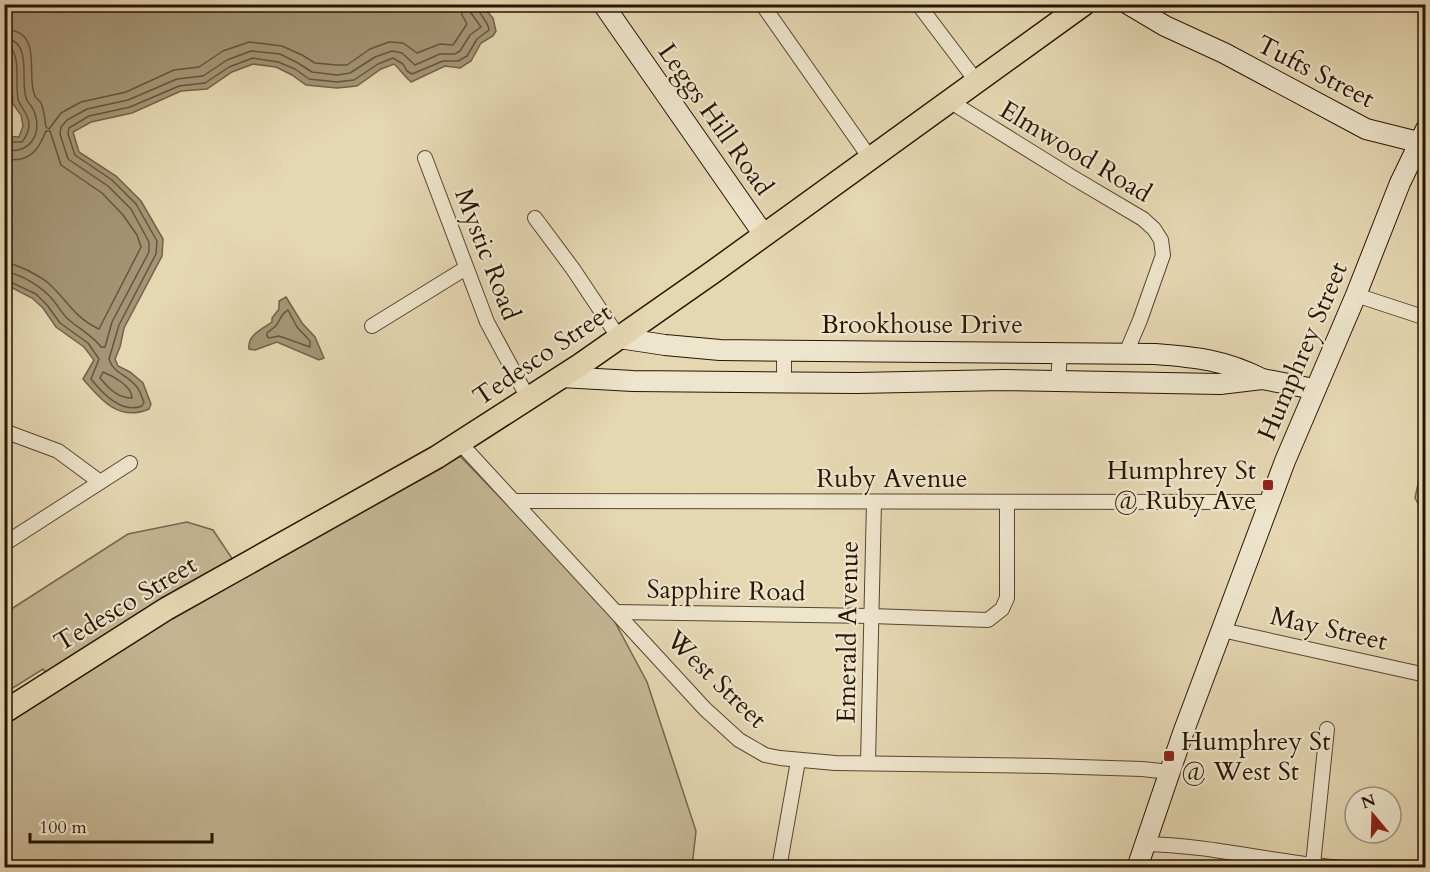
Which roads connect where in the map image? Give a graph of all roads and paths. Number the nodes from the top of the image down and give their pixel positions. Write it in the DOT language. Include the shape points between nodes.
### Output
graph roads {
  1 [pos="603,4"];
  2 [pos="762,4"];
  3 [pos="918,4"];
  4 [pos="1128,4"];
  5 [pos="1080,6"];
  6 [pos="976,82"];
  7 [pos="951,102"];
  8 [pos="1423,138"];
  9 [pos="425,158"];
  10 [pos="870,158"];
  11 [pos="535,218"];
  12 [pos="764,235"];
  13 [pos="466,268"];
  14 [pos="1356,294"];
  15 [pos="1425,318"];
  16 [pos="372,326"];
  17 [pos="619,338"];
  18 [pos="784,351"];
  19 [pos="1060,352"];
  20 [pos="1126,353"];
  21 [pos="561,377"];
  22 [pos="1262,380"];
  23 [pos="784,382"];
  24 [pos="1058,382"];
  25 [pos="1314,388"];
  26 [pos="528,398"];
  27 [pos="4,431"];
  28 [pos="460,442"];
  29 [pos="130,463"];
  30 [pos="100,482"];
  31 [pos="514,501"];
  32 [pos="874,502"];
  33 [pos="1007,502"];
  34 [pos="1270,502"];
  35 [pos="4,544"];
  36 [pos="616,612"];
  37 [pos="871,616"];
  38 [pos="1222,630"];
  39 [pos="1425,675"];
  40 [pos="4,712"];
  41 [pos="1327,729"];
  42 [pos="798,760"];
  43 [pos="868,763"];
  44 [pos="1170,772"];
  45 [pos="1145,844"];
  46 [pos="1313,864"];
  47 [pos="779,867"];
  48 [pos="1137,867"];
  49 [pos="1346,867"];
  1 -- 12 [label="main road, Leggs Hill Road"];
  2 -- 10 [label="street"];
  3 -- 6 [label="street"];
  4 -- 8 [label="main road, Tufts Street" via="1366,129"];
  5 -- 6 [label="main road, Tedesco Street"];
  6 -- 7 [label="main road, Tedesco Street"];
  7 -- 10 [label="main road, Tedesco Street"];
  7 -- 20 [label="street, Elmwood Road" via="1154,229 1161,240 1163,255"];
  8 -- 14 [label="main road, Humphrey Street" via="1387,212"];
  9 -- 13 [label="street, Mystic Road"];
  10 -- 12 [label="main road, Tedesco Street"];
  11 -- 17 [label="street"];
  12 -- 17 [label="main road, Tedesco Street"];
  13 -- 16 [label="street"];
  13 -- 26 [label="street, Mystic Road" via="487,322"];
  14 -- 15 [label="street"];
  14 -- 25 [label="main road, Humphrey Street"];
  17 -- 18 [label="main road, Brookhouse Drive" via="720,350"];
  17 -- 21 [label="main road, Tedesco Street"];
  18 -- 19 [label="main road, Brookhouse Drive"];
  18 -- 23 [label="street"];
  19 -- 20 [label="main road, Brookhouse Drive"];
  19 -- 24 [label="street"];
  20 -- 22 [label="main road, Brookhouse Drive" via="1208,358"];
  21 -- 23 [label="main road, Brookhouse Drive"];
  21 -- 26 [label="main road, Tedesco Street"];
  22 -- 24 [label="main road, Brookhouse Drive" via="1220,384"];
  22 -- 25 [label="main road, Brookhouse Drive"];
  23 -- 24 [label="main road, Brookhouse Drive"];
  25 -- 34 [label="main road, Humphrey Street"];
  26 -- 28 [label="main road, Tedesco Street"];
  27 -- 30 [label="street" via="58,452"];
  28 -- 31 [label="street, West Street"];
  28 -- 40 [label="main road, Tedesco Street" via="166,609"];
  29 -- 30 [label="street"];
  30 -- 35 [label="street"];
  31 -- 32 [label="street, Ruby Avenue"];
  31 -- 36 [label="street, West Street"];
  32 -- 33 [label="street, Ruby Avenue"];
  32 -- 37 [label="street, Emerald Avenue"];
  33 -- 34 [label="street, Ruby Avenue"];
  33 -- 37 [label="street, Sapphire Road" via="1007,598 997,615 971,621"];
  34 -- 38 [label="main road, Humphrey Street"];
  36 -- 37 [label="street, Sapphire Road"];
  36 -- 42 [label="street, West Street" via="705,709 740,740 765,755"];
  37 -- 43 [label="street, Emerald Avenue"];
  38 -- 39 [label="street, May Street"];
  38 -- 44 [label="main road, Humphrey Street"];
  41 -- 46 [label="street"];
  42 -- 43 [label="street, West Street"];
  42 -- 47 [label="street"];
  43 -- 44 [label="street, West Street"];
  44 -- 45 [label="main road, Humphrey Street"];
  45 -- 46 [label="street"];
  45 -- 48 [label="main road, Humphrey Street"];
  46 -- 49 [label="street"];
}
